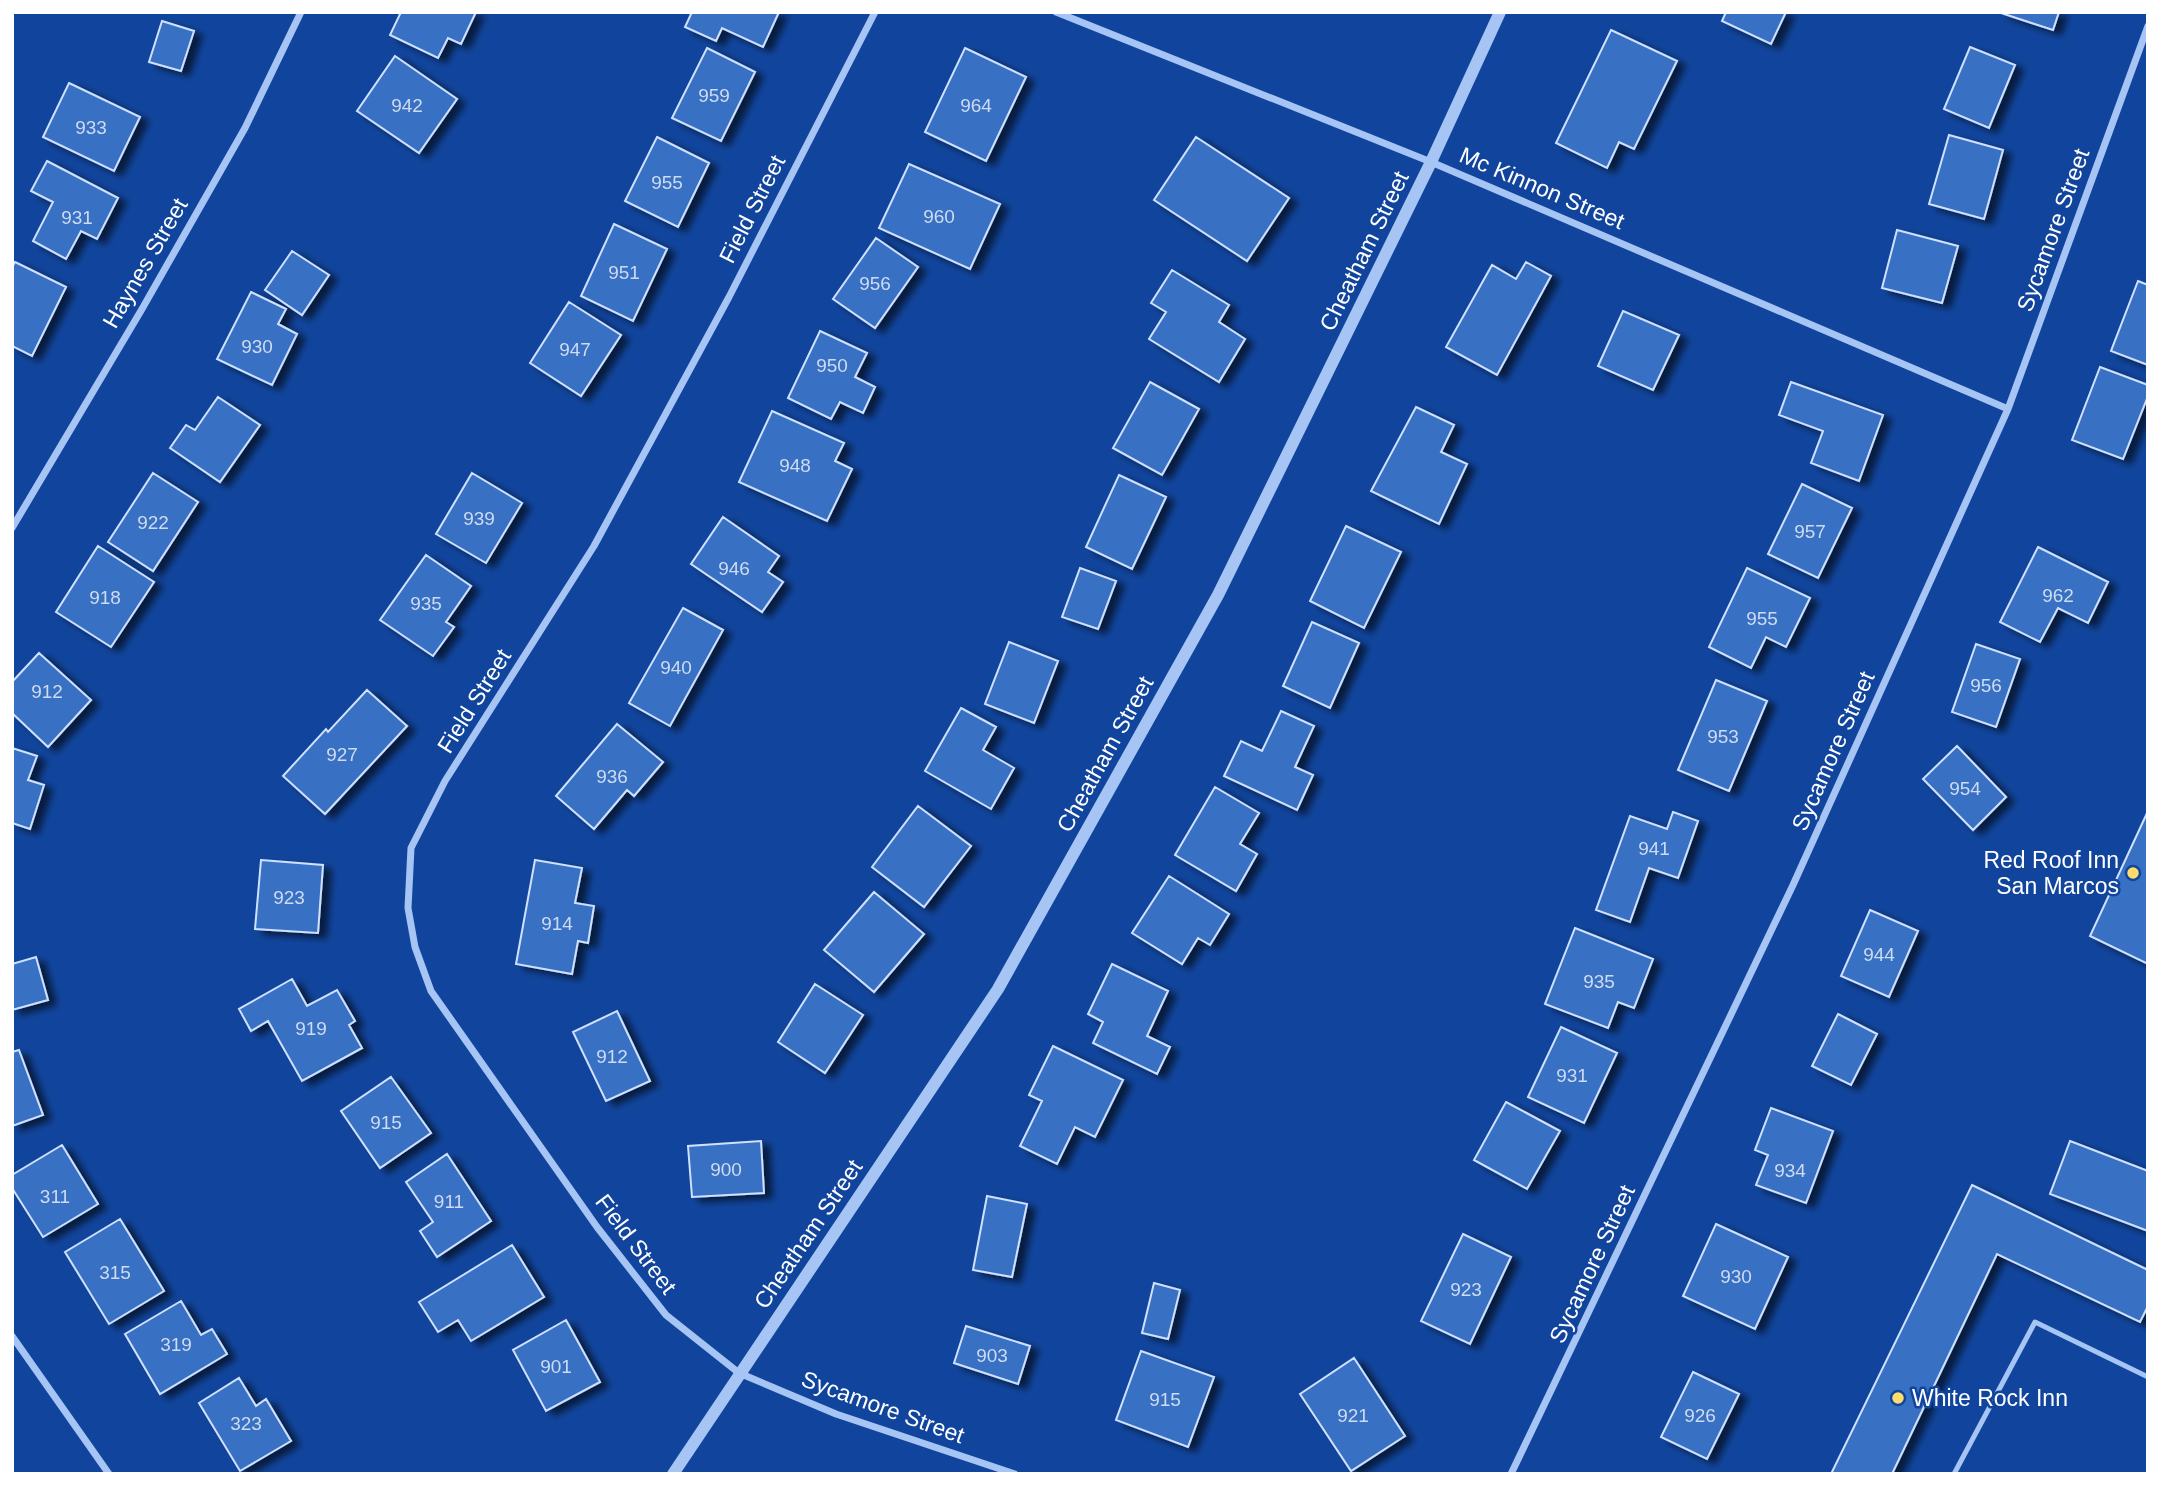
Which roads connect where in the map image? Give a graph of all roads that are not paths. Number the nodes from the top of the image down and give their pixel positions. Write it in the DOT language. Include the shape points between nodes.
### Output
graph roads {
  1 [pos="301,12"];
  2 [pos="875,12"];
  3 [pos="1056,12"];
  4 [pos="1500,12"];
  5 [pos="2148,26"];
  6 [pos="1431,162"];
  7 [pos="2008,409"];
  8 [pos="12,528"];
  9 [pos="12,1336"];
  10 [pos="739,1373"];
  11 [pos="2148,1377"];
  12 [pos="1516,1472"];
  13 [pos="109,1474"];
  14 [pos="673,1474"];
  15 [pos="1015,1474"];
  16 [pos="1954,1474"];
  1 -- 8 [label="street, Haynes Street" via="245,128"];
  2 -- 10 [label="street, Field Street" via="729,297 594,546 446,781 411,848 408,908 415,947 431,991 597,1227 666,1315"];
  3 -- 6 [label="street, Mc Kinnon Street"];
  4 -- 6 [label="street, Cheatham Street"];
  5 -- 7 [label="street, Sycamore Street"];
  6 -- 7 [label="street, Mc Kinnon Street"];
  6 -- 10 [label="street, Cheatham Street" via="1218,595 998,989"];
  7 -- 12 [label="street, Sycamore Street" via="1793,885"];
  9 -- 13 [label="street"];
  10 -- 14 [label="street, Cheatham Street"];
  10 -- 15 [label="street, Sycamore Street" via="836,1414"];
  11 -- 16 [label="lane" via="2035,1322"];
}
